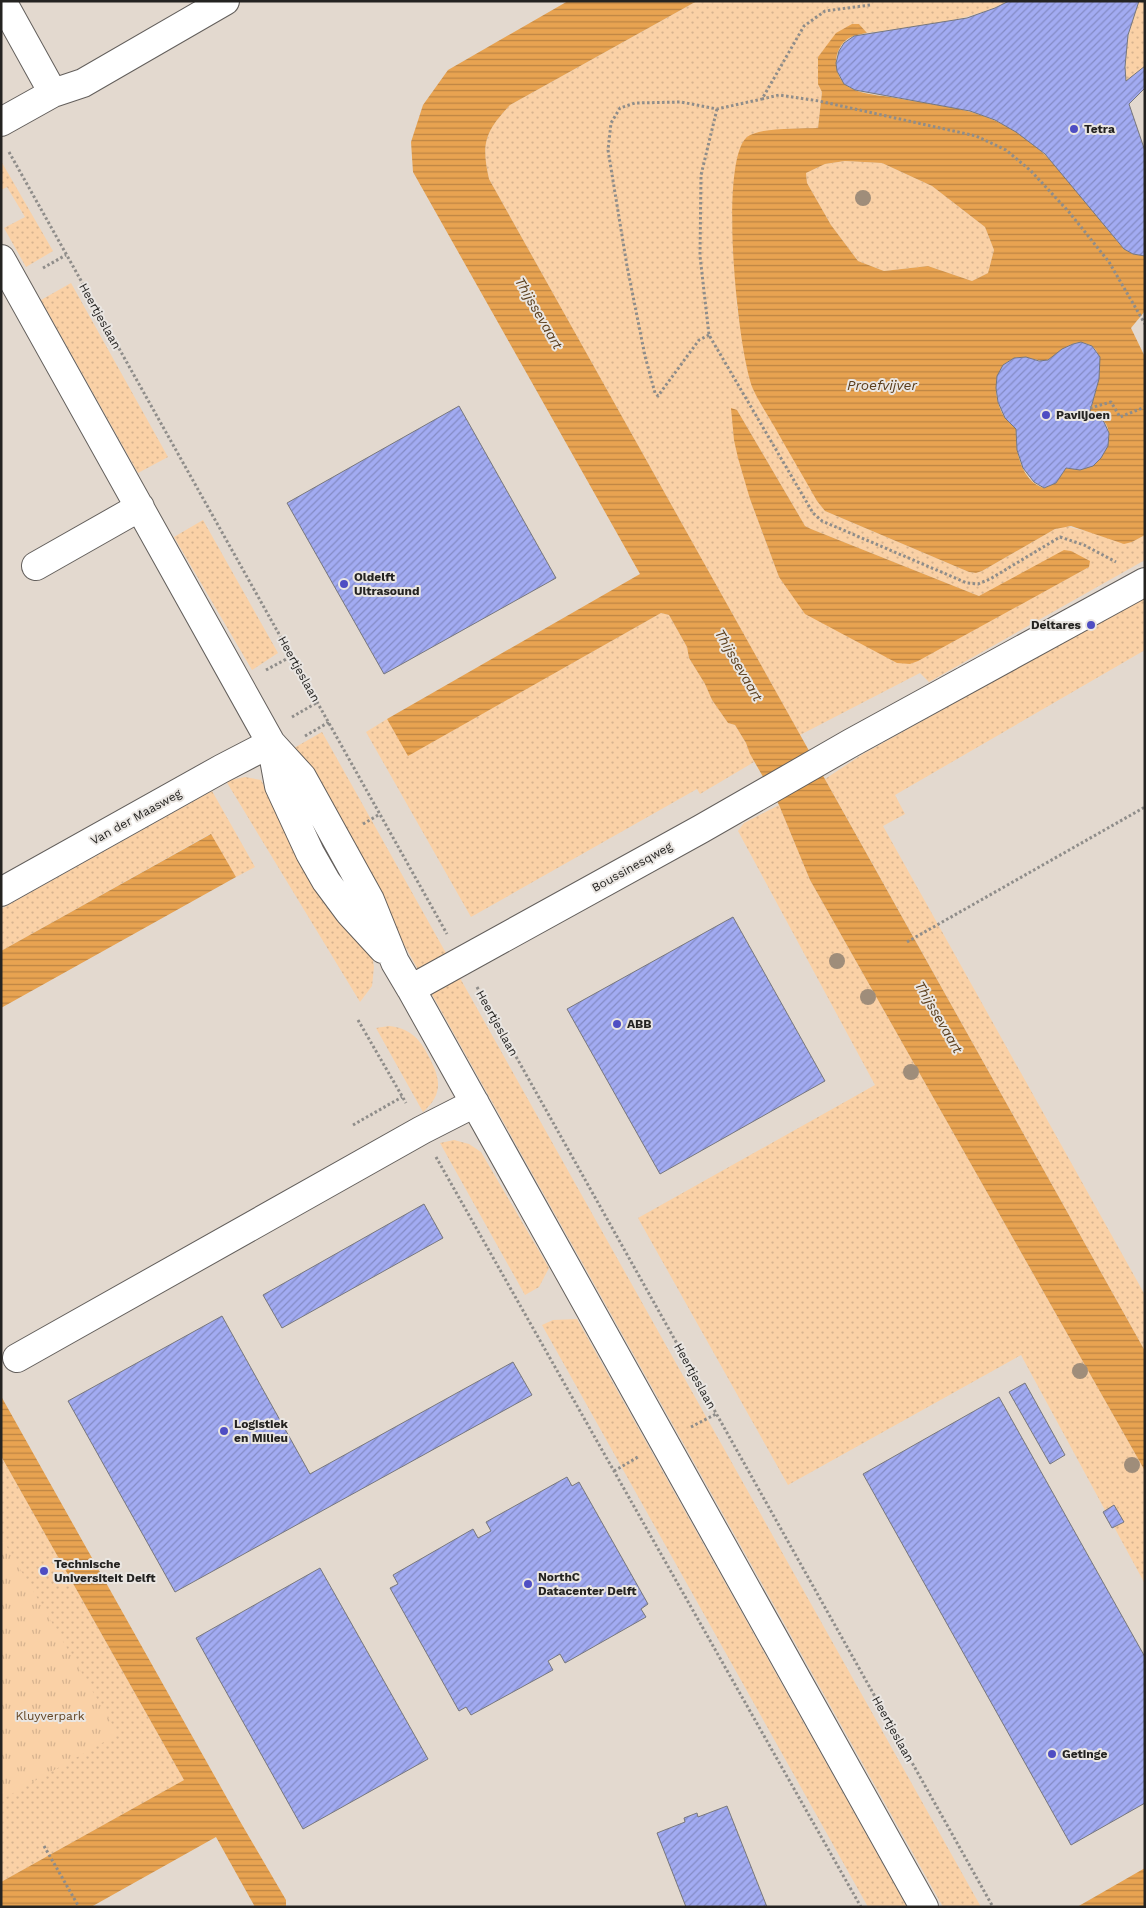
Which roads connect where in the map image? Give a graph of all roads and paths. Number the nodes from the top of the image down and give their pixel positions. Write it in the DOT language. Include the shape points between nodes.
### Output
graph roads {
  1 [pos="2,1"];
  2 [pos="225,1"];
  3 [pos="870,5"];
  4 [pos="53,93"];
  5 [pos="762,99"];
  6 [pos="717,109"];
  7 [pos="4,134"];
  8 [pos="1,259"];
  9 [pos="1145,324"];
  10 [pos="709,335"];
  11 [pos="1145,407"];
  12 [pos="1090,408"];
  13 [pos="140,507"];
  14 [pos="1119,563"];
  15 [pos="36,566"];
  16 [pos="1145,582"];
  17 [pos="271,743"];
  18 [pos="1145,807"];
  19 [pos="1,892"];
  20 [pos="907,942"];
  21 [pos="462,961"];
  22 [pos="412,989"];
  23 [pos="358,1020"];
  24 [pos="402,1097"];
  25 [pos="475,1103"];
  26 [pos="353,1125"];
  27 [pos="422,1130"];
  28 [pos="17,1358"];
  29 [pos="44,1846"];
  30 [pos="79,1907"];
  31 [pos="861,1907"];
  32 [pos="924,1907"];
  33 [pos="993,1907"];
  1 -- 4 [label="street"];
  2 -- 4 [label="street" via="83,83"];
  3 -- 5 [label="path" via="825,11 804,26"];
  4 -- 7 [label="street"];
  5 -- 6 [label="path"];
  5 -- 9 [label="path" via="780,95 819,101 976,136 1006,150 1031,171 1069,212 1108,262"];
  6 -- 10 [label="path" via="701,175 700,256"];
  6 -- 10 [label="path" via="681,102 635,103 620,108 611,123 608,150 630,284 645,356 658,396 699,340"];
  7 -- 21 [label="path, Heertjeslaan"];
  8 -- 13 [label="street"];
  10 -- 14 [label="path" via="813,513 822,521 958,579 978,584 1060,537"];
  11 -- 12 [label="path" via="1120,417 1111,402"];
  13 -- 15 [label="street"];
  13 -- 17 [label="street"];
  16 -- 21 [label="street, Boussinesqweg"];
  17 -- 19 [label="street, Van der Maasweg"];
  17 -- 22 [label="street" via="302,777 370,900 395,962"];
  18 -- 20 [label="path"];
  21 -- 22 [label="street, Boussinesqweg"];
  21 -- 33 [label="path, Heertjeslaan"];
  22 -- 25 [label="street"];
  23 -- 24 [label="path"];
  24 -- 26 [label="path"];
  24 -- 27 [label="path"];
  25 -- 27 [label="street"];
  25 -- 32 [label="street"];
  27 -- 28 [label="street"];
  27 -- 31 [label="path"];
  29 -- 30 [label="path"];
}
